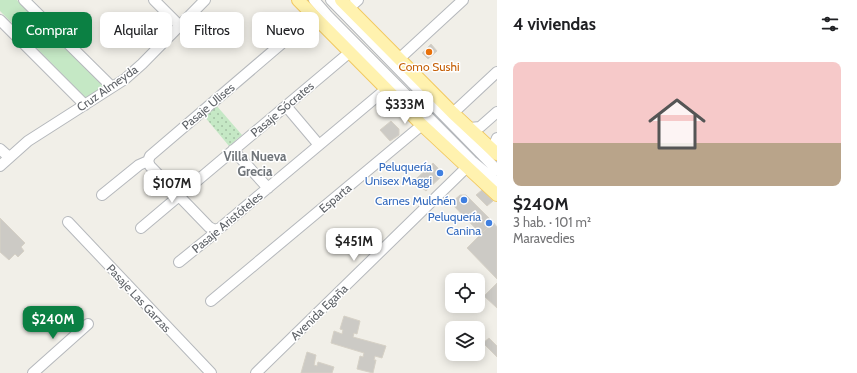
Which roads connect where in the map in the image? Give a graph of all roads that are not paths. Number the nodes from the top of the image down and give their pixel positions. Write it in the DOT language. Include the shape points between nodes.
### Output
graph roads {
  1 [pos="24,0"];
  2 [pos="154,0"];
  3 [pos="205,0"];
  4 [pos="298,0"];
  5 [pos="314,0"];
  6 [pos="331,0"];
  7 [pos="463,0"];
  8 [pos="350,3"];
  9 [pos="193,12"];
  10 [pos="310,12"];
  11 [pos="0,20"];
  12 [pos="319,21"];
  13 [pos="180,26"];
  14 [pos="277,48"];
  15 [pos="350,52"];
  16 [pos="399,58"];
  17 [pos="497,72"];
  18 [pos="112,87"];
  19 [pos="386,89"];
  20 [pos="85,105"];
  21 [pos="286,106"];
  22 [pos="497,112"];
  23 [pos="453,113"];
  24 [pos="422,125"];
  25 [pos="470,128"];
  26 [pos="497,138"];
  27 [pos="319,145"];
  28 [pos="0,149"];
  29 [pos="233,150"];
  30 [pos="495,152"];
  31 [pos="9,157"];
  32 [pos="148,161"];
  33 [pos="0,166"];
  34 [pos="467,168"];
  35 [pos="497,170"];
  36 [pos="497,182"];
  37 [pos="268,188"];
  38 [pos="102,195"];
  39 [pos="497,195"];
  40 [pos="179,196"];
  41 [pos="68,222"];
  42 [pos="140,228"];
  43 [pos="215,230"];
  44 [pos="179,262"];
  45 [pos="211,301"];
  46 [pos="88,324"];
  47 [pos="33,373"];
  48 [pos="211,373"];
  49 [pos="256,373"];
  1 -- 18 [label="street"];
  2 -- 13 [label="street"];
  3 -- 9 [label="street, Cruz Almeyda"];
  4 -- 10 [label="main road"];
  5 -- 36 [label="street" via="461,150"];
  6 -- 35 [label="street"];
  7 -- 16 [label="street"];
  8 -- 16 [label="main road"];
  11 -- 20 [label="street"];
  12 -- 15 [label="main road"];
  13 -- 18 [label="street, Cruz Almeyda" via="142,64"];
  14 -- 32 [label="street, Pasaje Ulises" via="150,156"];
  15 -- 19 [label="main road"];
  15 -- 21 [label="street, Pasaje Sócrates"];
  16 -- 23 [label="main road"];
  17 -- 23 [label="street"];
  18 -- 20 [label="street, Cruz Almeyda"];
  19 -- 24 [label="main road"];
  19 -- 27 [label="street, Pasaje Aristóteles"];
  20 -- 31 [label="street, Cruz Almeyda" via="28,141"];
  21 -- 27 [label="street"];
  21 -- 29 [label="street, Pasaje Sócrates"];
  22 -- 25 [label="street" via="480,127"];
  23 -- 25 [label="main road"];
  24 -- 34 [label="main road"];
  24 -- 45 [label="street, Esparta"];
  25 -- 30 [label="main road"];
  26 -- 30 [label="street"];
  27 -- 37 [label="street, Pasaje Aristóteles"];
  28 -- 31 [label="street"];
  29 -- 37 [label="street"];
  29 -- 40 [label="street, Pasaje Sócrates"];
  31 -- 33 [label="street, Cruz Almeyda"];
  32 -- 38 [label="street, Pasaje Ulises" via="139,165"];
  32 -- 40 [label="street"];
  34 -- 39 [label="main road"];
  34 -- 49 [label="street, Avenida Egaña"];
  37 -- 43 [label="street, Pasaje Aristóteles"];
  40 -- 42 [label="street, Pasaje Sócrates"];
  40 -- 43 [label="street"];
  41 -- 48 [label="street, Pasaje Las Garzas"];
  43 -- 44 [label="street, Pasaje Aristóteles"];
  46 -- 47 [label="street"];
}
